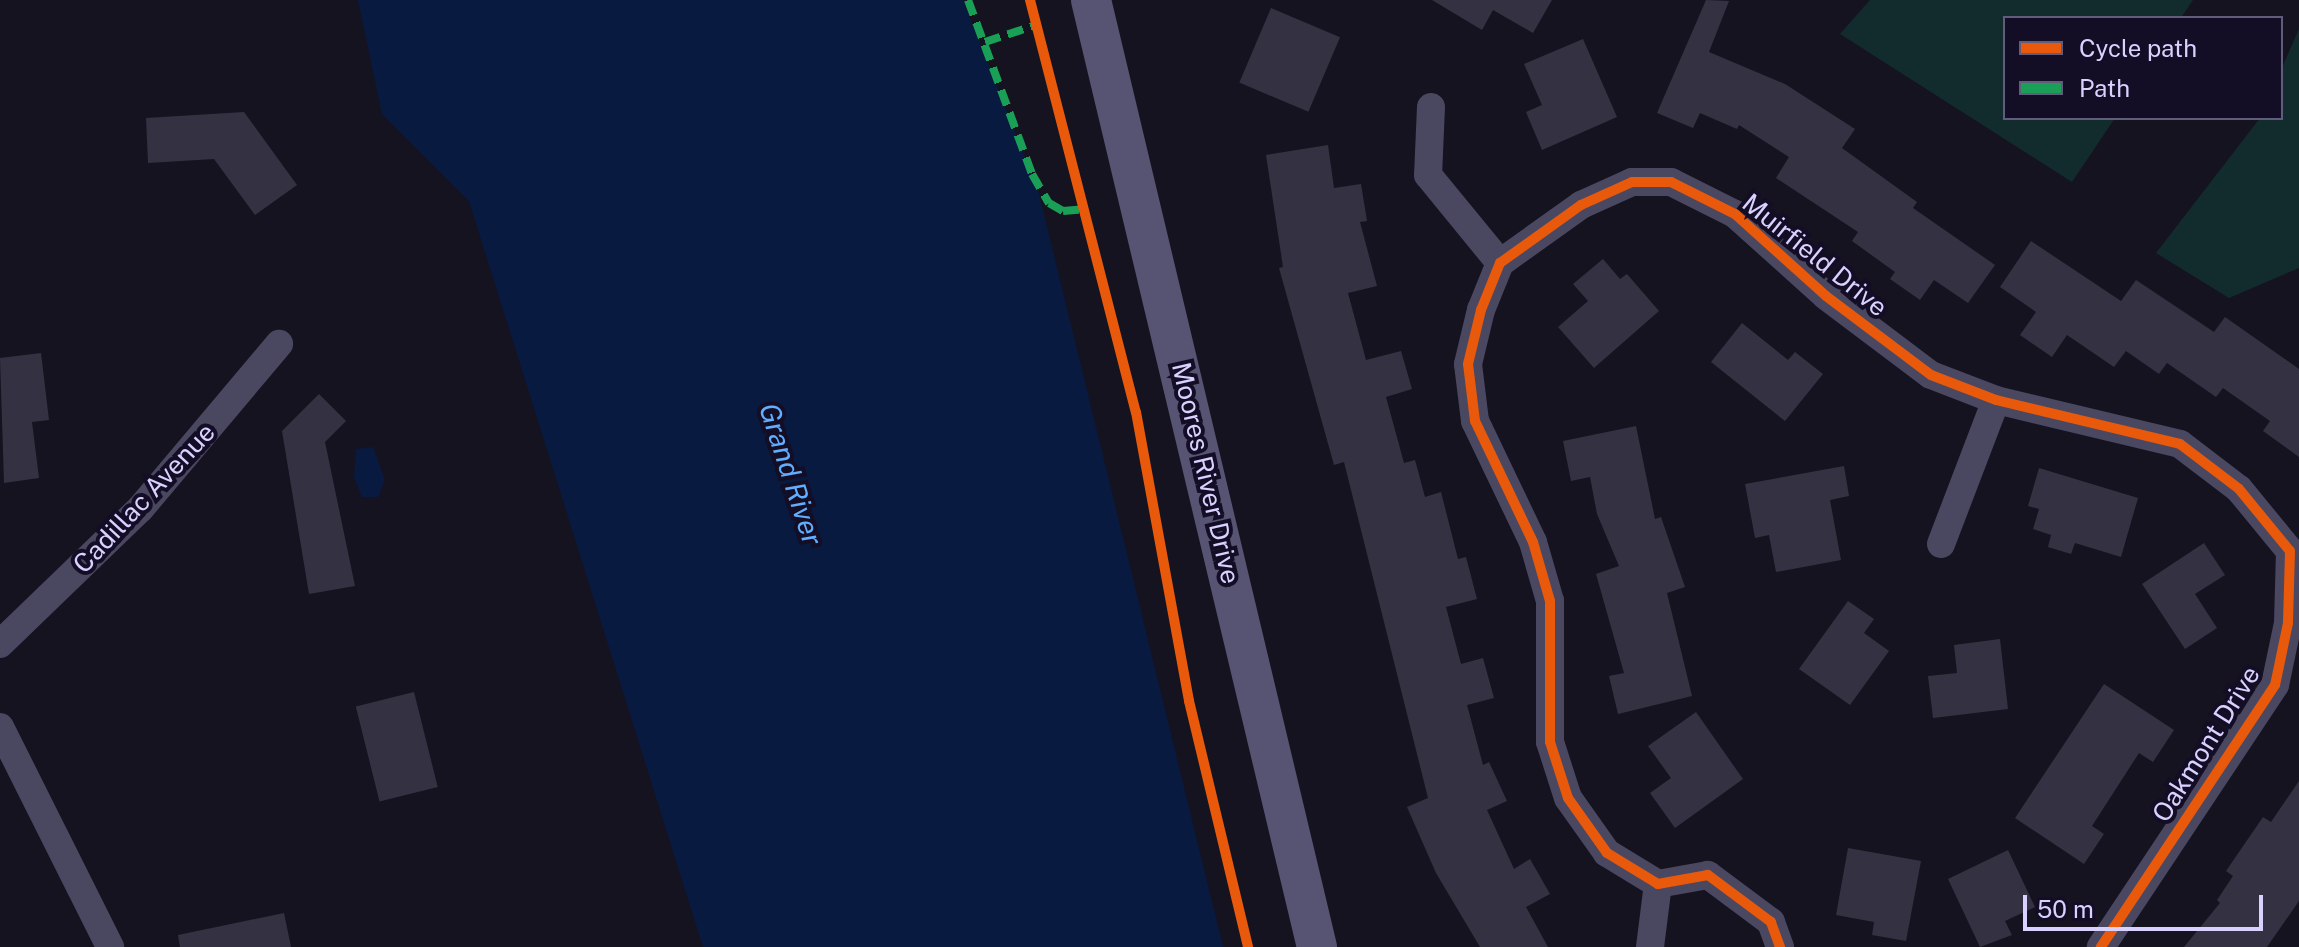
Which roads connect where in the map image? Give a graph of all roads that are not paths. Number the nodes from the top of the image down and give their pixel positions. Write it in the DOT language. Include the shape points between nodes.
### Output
graph roads {
  1 [pos="1091,0"];
  2 [pos="1431,107"];
  3 [pos="1500,263"];
  4 [pos="279,344"];
  5 [pos="1996,400"];
  6 [pos="1941,544"];
  7 [pos="2294,549"];
  8 [pos="0,644"];
  9 [pos="0,727"];
  10 [pos="1658,884"];
  11 [pos="110,947"];
  12 [pos="1317,947"];
  13 [pos="1650,947"];
  14 [pos="1780,947"];
  15 [pos="2101,947"];
  1 -- 12 [label="street, Moores River Drive"];
  2 -- 3 [label="street" via="1428,175"];
  3 -- 5 [label="street, Muirfield Drive" via="1581,205 1632,182 1671,182 1735,214 1826,296 1931,375"];
  3 -- 10 [label="street" via="1468,364 1475,421 1533,542 1550,601 1550,742 1568,798 1607,853"];
  4 -- 8 [label="street, Cadillac Avenue" via="140,509"];
  5 -- 6 [label="street"];
  5 -- 7 [label="street, Oakmont Drive" via="2180,444 2239,489"];
  7 -- 15 [label="street, Oakmont Drive" via="2288,623 2275,685"];
  9 -- 11 [label="street"];
  10 -- 13 [label="street"];
  10 -- 14 [label="street" via="1708,875 1771,922"];
}
